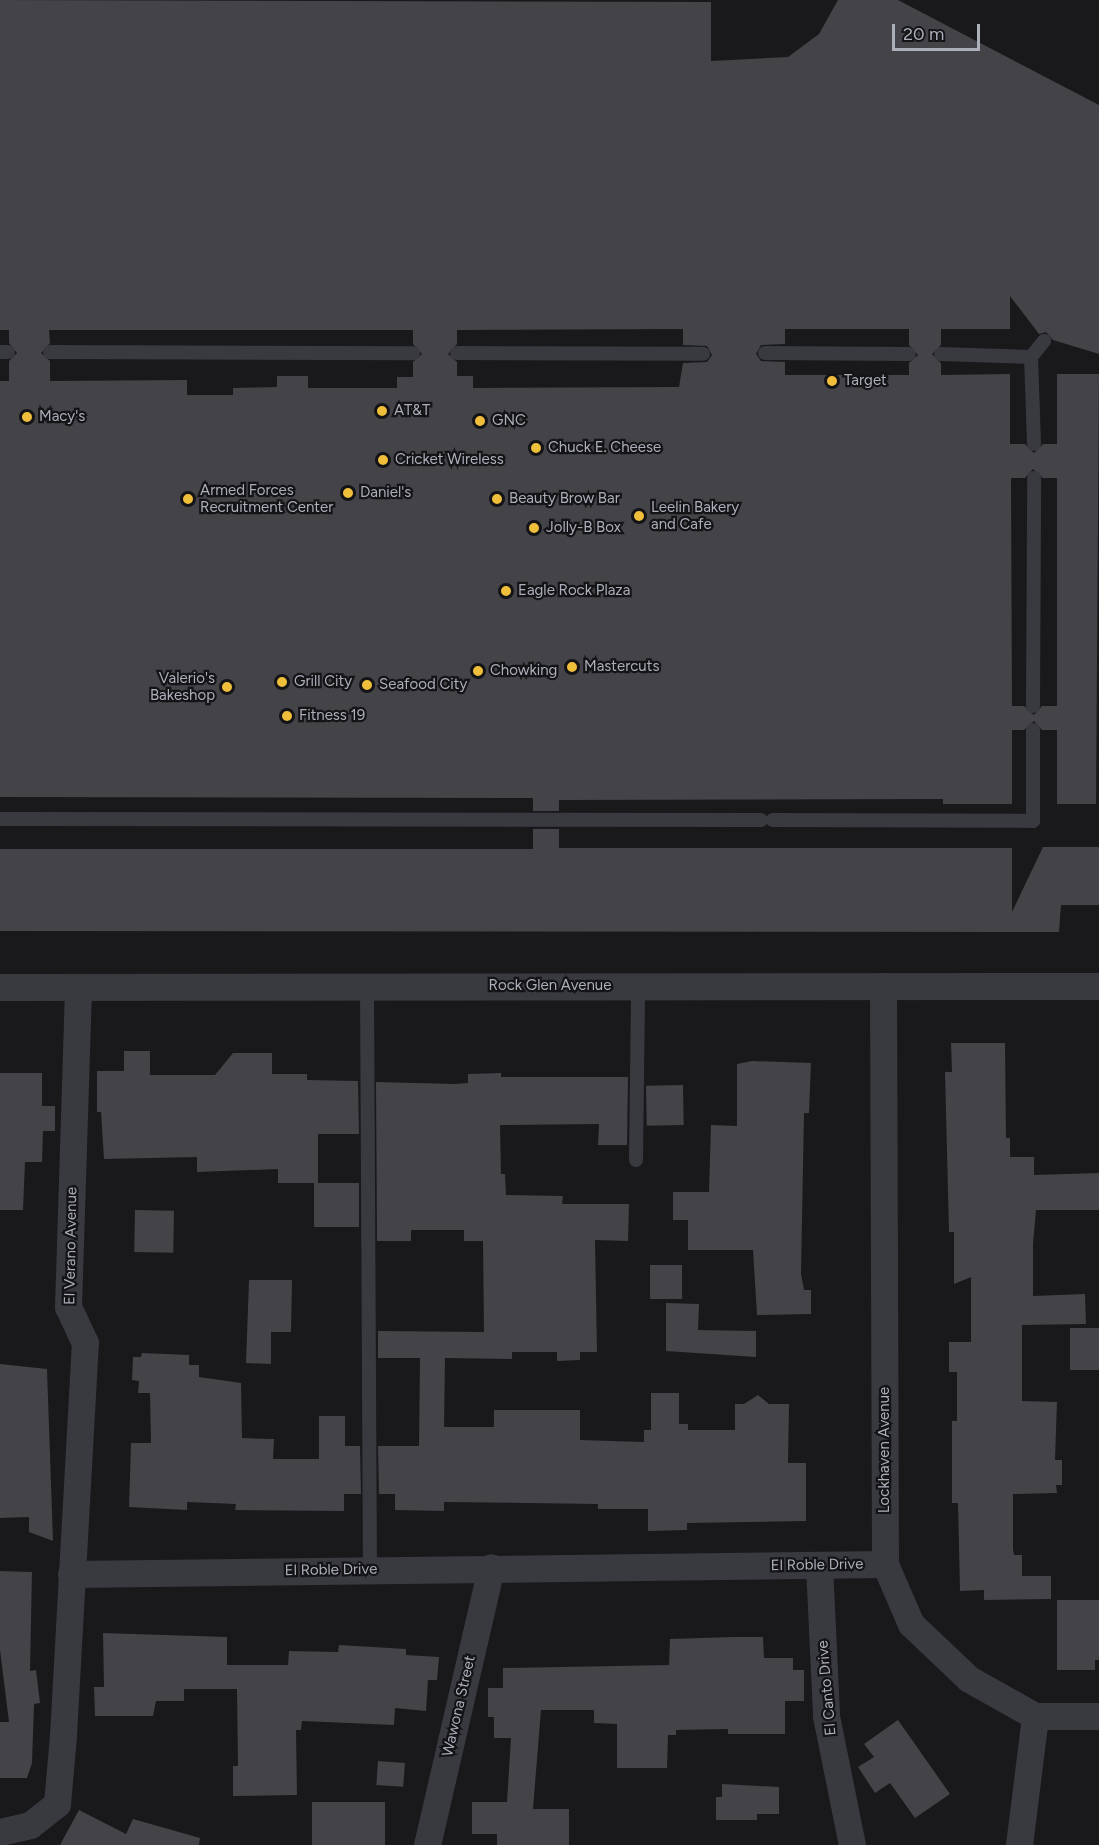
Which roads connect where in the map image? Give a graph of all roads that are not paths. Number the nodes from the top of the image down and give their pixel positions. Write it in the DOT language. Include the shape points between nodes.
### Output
graph roads {
  1 [pos="1044,341"];
  2 [pos="50,352"];
  3 [pos="413,353"];
  4 [pos="457,353"];
  5 [pos="765,353"];
  6 [pos="703,354"];
  7 [pos="909,354"];
  8 [pos="941,354"];
  9 [pos="1031,357"];
  10 [pos="1034,444"];
  11 [pos="1034,478"];
  12 [pos="1033,706"];
  13 [pos="1033,730"];
  14 [pos="0,819"];
  15 [pos="367,986"];
  16 [pos="638,986"];
  17 [pos="883,986"];
  18 [pos="1099,986"];
  19 [pos="0,987"];
  20 [pos="78,987"];
  21 [pos="636,1160"];
  22 [pos="885,1564"];
  23 [pos="819,1565"];
  24 [pos="491,1567"];
  25 [pos="370,1569"];
  26 [pos="71,1574"];
  27 [pos="1035,1716"];
  28 [pos="1099,1716"];
  29 [pos="0,1832"];
  30 [pos="427,1845"];
  31 [pos="852,1845"];
  32 [pos="1018,1845"];
  1 -- 9 [label="lane"];
  2 -- 3 [label="lane"];
  4 -- 6 [label="lane"];
  5 -- 7 [label="lane"];
  8 -- 9 [label="lane"];
  9 -- 10 [label="lane"];
  11 -- 12 [label="lane"];
  13 -- 14 [label="lane" via="1033,821"];
  15 -- 16 [label="street, Rock Glen Avenue"];
  15 -- 20 [label="street, Rock Glen Avenue"];
  15 -- 25 [label="lane"];
  16 -- 17 [label="street, Rock Glen Avenue"];
  16 -- 21 [label="lane"];
  17 -- 18 [label="street, Rock Glen Avenue"];
  17 -- 22 [label="street, Lockhaven Avenue"];
  19 -- 20 [label="street, Rock Glen Avenue"];
  20 -- 26 [label="street, El Verano Avenue" via="68,1307 85,1343"];
  22 -- 23 [label="street, El Roble Drive"];
  22 -- 27 [label="street, Lockhaven Avenue" via="911,1624 969,1679"];
  23 -- 24 [label="street, El Roble Drive"];
  23 -- 31 [label="street, El Canto Drive" via="826,1716"];
  24 -- 25 [label="street, El Roble Drive"];
  24 -- 30 [label="street, Wawona Street"];
  25 -- 26 [label="street, El Roble Drive"];
  26 -- 29 [label="street" via="57,1804 30,1825"];
  27 -- 28 [label="street"];
  27 -- 32 [label="street"];
}
